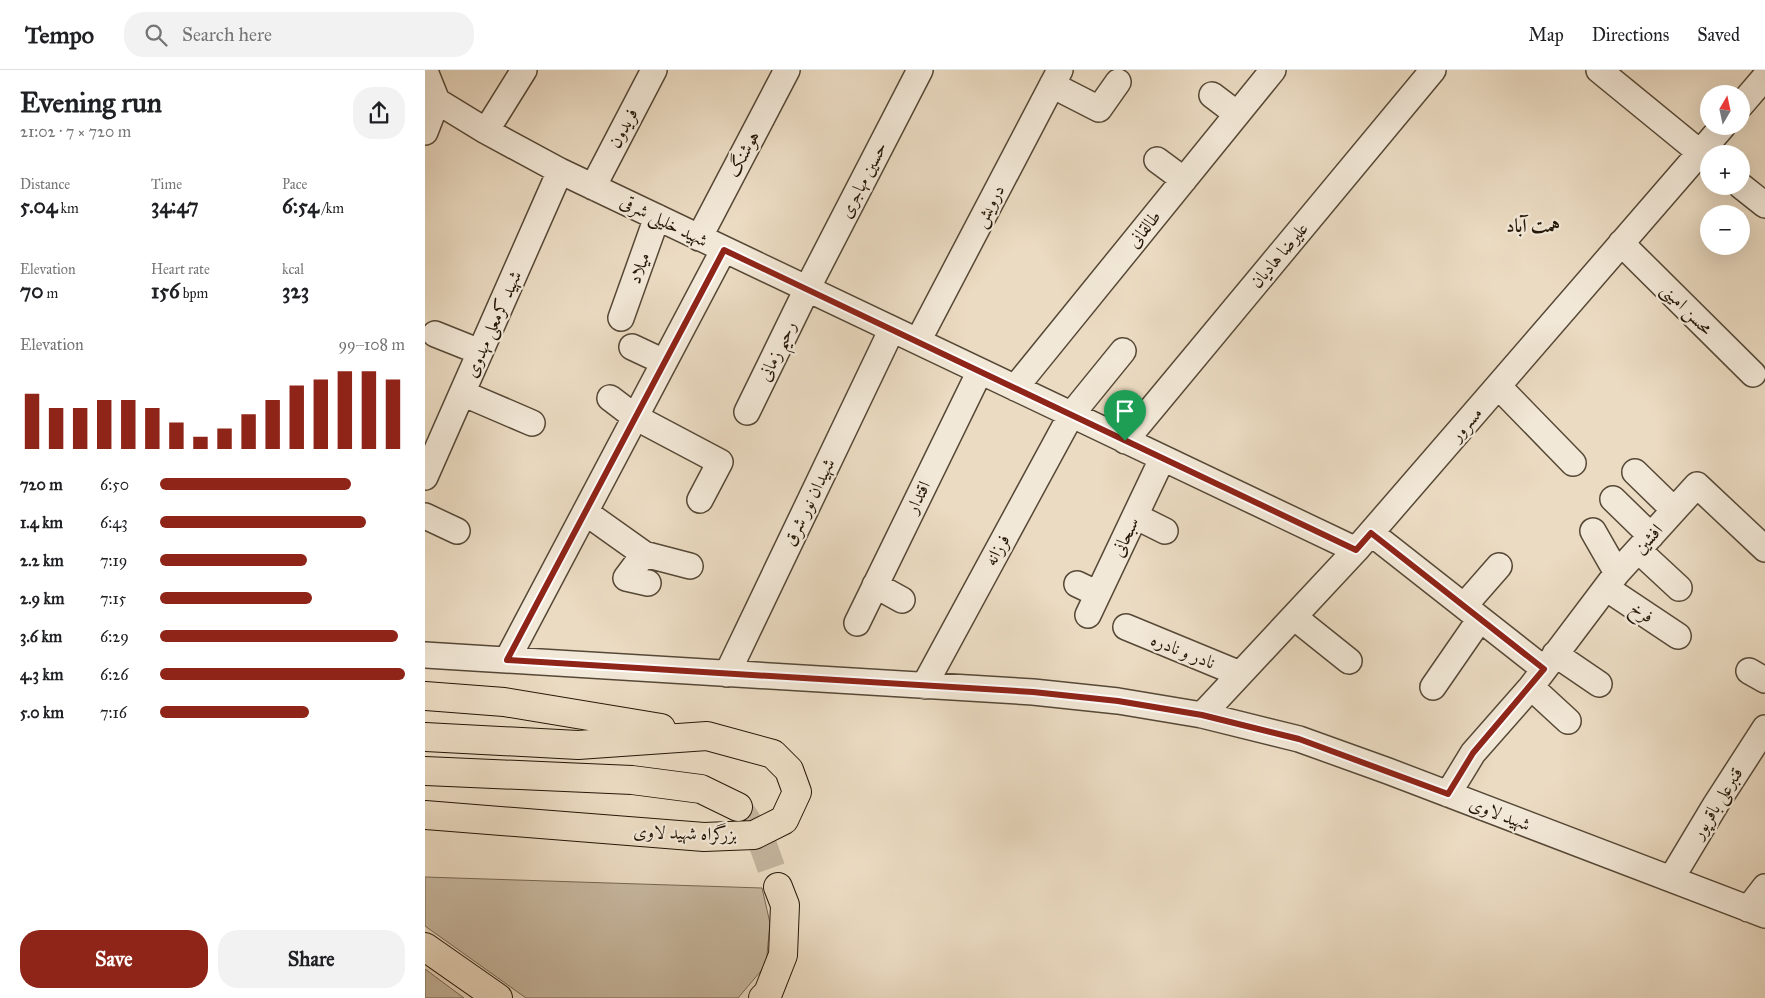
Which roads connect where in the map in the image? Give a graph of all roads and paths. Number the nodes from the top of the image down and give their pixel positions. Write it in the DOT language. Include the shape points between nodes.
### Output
graph roads {
  1 [pos="524,70"];
  2 [pos="654,70"];
  3 [pos="787,70"];
  4 [pos="919,70"];
  5 [pos="1273,70"];
  6 [pos="1433,70"];
  7 [pos="1599,70"];
  8 [pos="425,71"];
  9 [pos="1056,77"];
  10 [pos="1765,77"];
  11 [pos="1118,82"];
  12 [pos="1750,94"];
  13 [pos="1212,95"];
  14 [pos="431,103"];
  15 [pos="1237,114"];
  16 [pos="486,131"];
  17 [pos="425,132"];
  18 [pos="1700,153"];
  19 [pos="1157,160"];
  20 [pos="1700,160"];
  21 [pos="561,171"];
  22 [pos="1184,180"];
  23 [pos="593,187"];
  24 [pos="1750,194"];
  25 [pos="1765,206"];
  26 [pos="657,217"];
  27 [pos="699,238"];
  28 [pos="1621,243"];
  29 [pos="724,250"];
  30 [pos="807,289"];
  31 [pos="621,318"];
  32 [pos="892,330"];
  33 [pos="435,334"];
  34 [pos="917,341"];
  35 [pos="632,347"];
  36 [pos="1123,351"];
  37 [pos="480,352"];
  38 [pos="665,362"];
  39 [pos="980,371"];
  40 [pos="1753,374"];
  41 [pos="1498,386"];
  42 [pos="1015,388"];
  43 [pos="462,393"];
  44 [pos="610,398"];
  45 [pos="747,412"];
  46 [pos="1071,415"];
  47 [pos="635,417"];
  48 [pos="532,423"];
  49 [pos="1125,441"];
  50 [pos="1162,458"];
  51 [pos="1573,463"];
  52 [pos="1635,472"];
  53 [pos="425,477"];
  54 [pos="1613,499"];
  55 [pos="699,500"];
  56 [pos="1674,510"];
  57 [pos="585,512"];
  58 [pos="425,516"];
  59 [pos="1135,516"];
  60 [pos="457,531"];
  61 [pos="1165,531"];
  62 [pos="1593,532"];
  63 [pos="1363,542"];
  64 [pos="1644,543"];
  65 [pos="1765,549"];
  66 [pos="644,554"];
  67 [pos="691,566"];
  68 [pos="1499,566"];
  69 [pos="1611,580"];
  70 [pos="647,584"];
  71 [pos="875,585"];
  72 [pos="1679,588"];
  73 [pos="1087,598"];
  74 [pos="902,600"];
  75 [pos="1472,613"];
  76 [pos="1294,617"];
  77 [pos="857,623"];
  78 [pos="1126,627"];
  79 [pos="1677,636"];
  80 [pos="425,655"];
  81 [pos="507,660"];
  82 [pos="1349,661"];
  83 [pos="1543,670"];
  84 [pos="727,674"];
  85 [pos="1240,674"];
  86 [pos="1599,684"];
  87 [pos="924,686"];
  88 [pos="1433,687"];
  89 [pos="425,696"];
  90 [pos="1202,715"];
  91 [pos="1568,721"];
  92 [pos="1765,728"];
  93 [pos="707,736"];
  94 [pos="425,737"];
  95 [pos="425,771"];
  96 [pos="1448,794"];
  97 [pos="738,808"];
  98 [pos="425,815"];
  99 [pos="1671,879"];
  100 [pos="779,887"];
  101 [pos="1765,887"];
  102 [pos="1756,912"];
  103 [pos="425,947"];
  104 [pos="498,998"];
  105 [pos="763,998"];
  1 -- 16 [label="street"];
  2 -- 23 [label="street, فریدون"];
  3 -- 27 [label="street, هوشنگ"];
  4 -- 30 [label="street, حسین مهاجری"];
  5 -- 15 [label="street, طالقانی"];
  6 -- 49 [label="street, علیرضا هادیان"];
  7 -- 18 [label="street"];
  8 -- 14 [label="street"];
  9 -- 11 [label="street" via="1099,110"];
  9 -- 34 [label="street, درویش"];
  10 -- 12 [label="street"];
  13 -- 15 [label="street"];
  14 -- 16 [label="street, شهید خلیلی شرقی"];
  14 -- 17 [label="street"];
  15 -- 22 [label="street, طالقانی"];
  16 -- 21 [label="street, شهید خلیلی شرقی"];
  19 -- 22 [label="street"];
  20 -- 28 [label="street, مسرور"];
  21 -- 23 [label="street, شهید خلیلی شرقی"];
  21 -- 37 [label="street, شهید کرمعلی مهدوی"];
  22 -- 42 [label="street, طالقانی"];
  23 -- 26 [label="street, شهید خلیلی شرقی"];
  24 -- 25 [label="street"];
  26 -- 27 [label="street, شهید خلیلی شرقی"];
  26 -- 31 [label="street, میلاد"];
  27 -- 29 [label="street, شهید خلیلی شرقی"];
  28 -- 40 [label="street, محسن امینی"];
  28 -- 41 [label="street, مسرور"];
  29 -- 30 [label="street, شهید خلیلی شرقی"];
  29 -- 38 [label="street"];
  30 -- 32 [label="street, شهید خلیلی شرقی"];
  30 -- 45 [label="street, رحیم زمانی"];
  32 -- 34 [label="street, شهید خلیلی شرقی"];
  32 -- 84 [label="street, شهیدان نور شرق"];
  33 -- 37 [label="street"];
  34 -- 39 [label="street, شهید خلیلی شرقی"];
  35 -- 38 [label="street"];
  36 -- 46 [label="street, فرزانه"];
  37 -- 43 [label="street, شهید کرمعلی مهدوی"];
  38 -- 47 [label="street"];
  39 -- 42 [label="street, شهید خلیلی شرقی"];
  39 -- 71 [label="street, اقتدار"];
  41 -- 51 [label="street"];
  41 -- 63 [label="street, مسرور"];
  42 -- 46 [label="street, شهید خلیلی شرقی"];
  43 -- 48 [label="street"];
  43 -- 53 [label="street, شهید کرمعلی مهدوی"];
  44 -- 47 [label="street"];
  46 -- 49 [label="street, شهید خلیلی شرقی"];
  46 -- 87 [label="street, فرزانه"];
  47 -- 55 [label="street" via="720,462"];
  47 -- 57 [label="street"];
  49 -- 50 [label="street, شهید خلیلی شرقی"];
  50 -- 59 [label="street, سبحانی"];
  50 -- 63 [label="street, شهید خلیلی شرقی"];
  52 -- 56 [label="street"];
  54 -- 64 [label="street"];
  56 -- 64 [label="street, افشین"];
  56 -- 65 [label="street, افشین" via="1697,485"];
  57 -- 66 [label="street"];
  57 -- 81 [label="street"];
  58 -- 60 [label="street"];
  59 -- 61 [label="street"];
  59 -- 73 [label="street, سبحانی"];
  62 -- 69 [label="street"];
  63 -- 75 [label="street"];
  63 -- 76 [label="street, مسرور"];
  64 -- 69 [label="street, افشین"];
  64 -- 72 [label="street"];
  66 -- 67 [label="street"];
  66 -- 70 [label="street" via="626,578"];
  68 -- 75 [label="street"];
  69 -- 79 [label="street, فرخ"];
  69 -- 83 [label="street, افشین"];
  71 -- 74 [label="street"];
  71 -- 77 [label="street, اقتدار"];
  75 -- 83 [label="street"];
  75 -- 88 [label="street"];
  76 -- 82 [label="street"];
  76 -- 85 [label="street, مسرور"];
  78 -- 85 [label="street, نادر و نادره"];
  80 -- 81 [label="street, شهید لاوی"];
  81 -- 84 [label="street, شهید لاوی"];
  83 -- 86 [label="street"];
  83 -- 91 [label="street"];
  83 -- 96 [label="street, افشین" via="1473,753"];
  84 -- 87 [label="street, شهید لاوی"];
  85 -- 90 [label="street, مسرور"];
  87 -- 90 [label="street, شهید لاوی" via="1033,692 1118,701"];
  89 -- 93 [label="highway" via="505,702"];
  90 -- 96 [label="street, شهید لاوی" via="1299,739"];
  92 -- 99 [label="street, قنبرعلی باقرپور"];
  93 -- 94 [label="highway, بزرگراه شهید لاوی" via="578,745"];
  93 -- 98 [label="highway, بزرگراه شهید لاوی" via="773,754 789,770 797,792 784,820 754,835 705,837"];
  95 -- 97 [label="highway" via="633,780 701,789"];
  96 -- 99 [label="street, شهید لاوی"];
  99 -- 102 [label="street, شهید لاوی"];
  100 -- 105 [label="highway" via="785,905 783,955"];
  101 -- 102 [label="street"];
  103 -- 104 [label="highway"];
}
